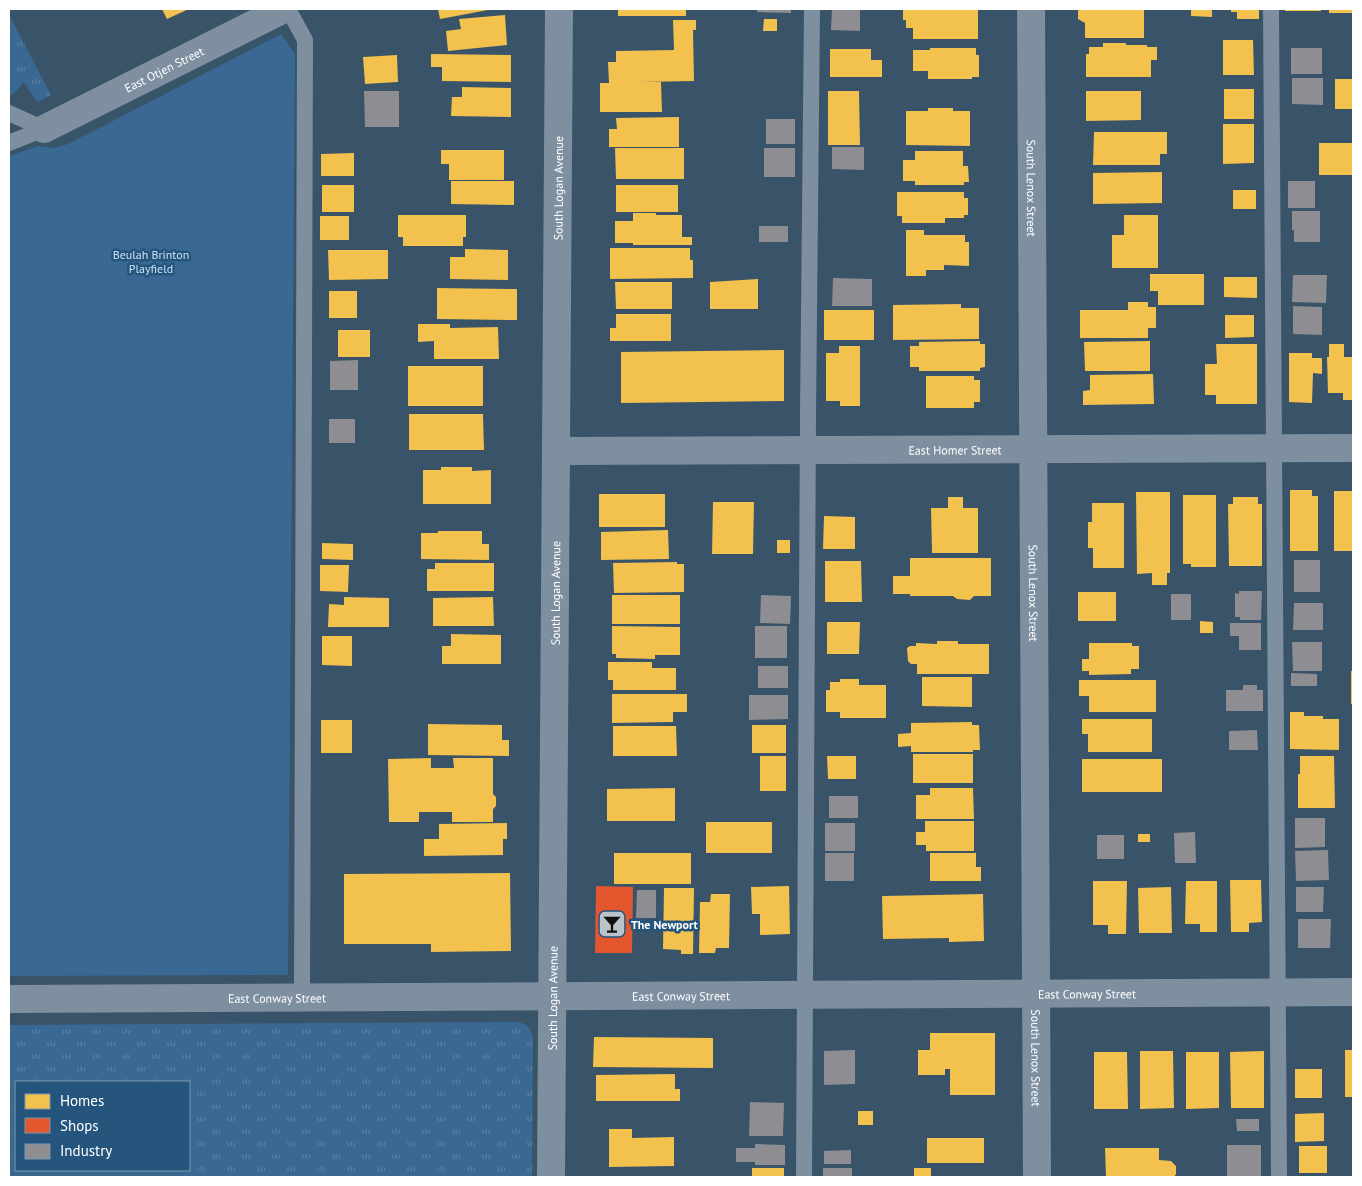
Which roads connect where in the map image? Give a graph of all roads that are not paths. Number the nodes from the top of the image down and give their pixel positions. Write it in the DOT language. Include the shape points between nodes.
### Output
graph roads {
  1 [pos="559,9"];
  2 [pos="812,9"];
  3 [pos="1030,9"];
  4 [pos="1271,9"];
  5 [pos="281,10"];
  6 [pos="9,113"];
  7 [pos="44,129"];
  8 [pos="9,143"];
  9 [pos="1274,448"];
  10 [pos="1353,448"];
  11 [pos="1033,449"];
  12 [pos="556,451"];
  13 [pos="808,451"];
  14 [pos="1278,992"];
  15 [pos="1353,992"];
  16 [pos="1035,993"];
  17 [pos="806,995"];
  18 [pos="552,996"];
  19 [pos="302,998"];
  20 [pos="9,999"];
  21 [pos="551,1177"];
  22 [pos="804,1177"];
  23 [pos="1037,1177"];
  24 [pos="1279,1177"];
  1 -- 12 [label="street, South Logan Avenue"];
  2 -- 13 [label="lane"];
  3 -- 11 [label="street, South Lenox Street"];
  4 -- 9 [label="lane"];
  5 -- 7 [label="street, East Otjen Street"];
  5 -- 19 [label="lane" via="305,40"];
  6 -- 7 [label="lane"];
  7 -- 8 [label="lane"];
  9 -- 10 [label="street, East Homer Street"];
  9 -- 11 [label="street, East Homer Street"];
  9 -- 14 [label="lane"];
  11 -- 13 [label="street, East Homer Street"];
  11 -- 16 [label="street, South Lenox Street"];
  12 -- 13 [label="street, East Homer Street"];
  12 -- 18 [label="street, South Logan Avenue"];
  13 -- 17 [label="lane"];
  14 -- 15 [label="street, East Conway Street"];
  14 -- 16 [label="street, East Conway Street"];
  14 -- 24 [label="lane"];
  16 -- 17 [label="street, East Conway Street"];
  16 -- 23 [label="street, South Lenox Street"];
  17 -- 18 [label="street, East Conway Street"];
  17 -- 22 [label="lane"];
  18 -- 19 [label="street, East Conway Street"];
  18 -- 21 [label="street, South Logan Avenue"];
  19 -- 20 [label="street, East Conway Street"];
}
